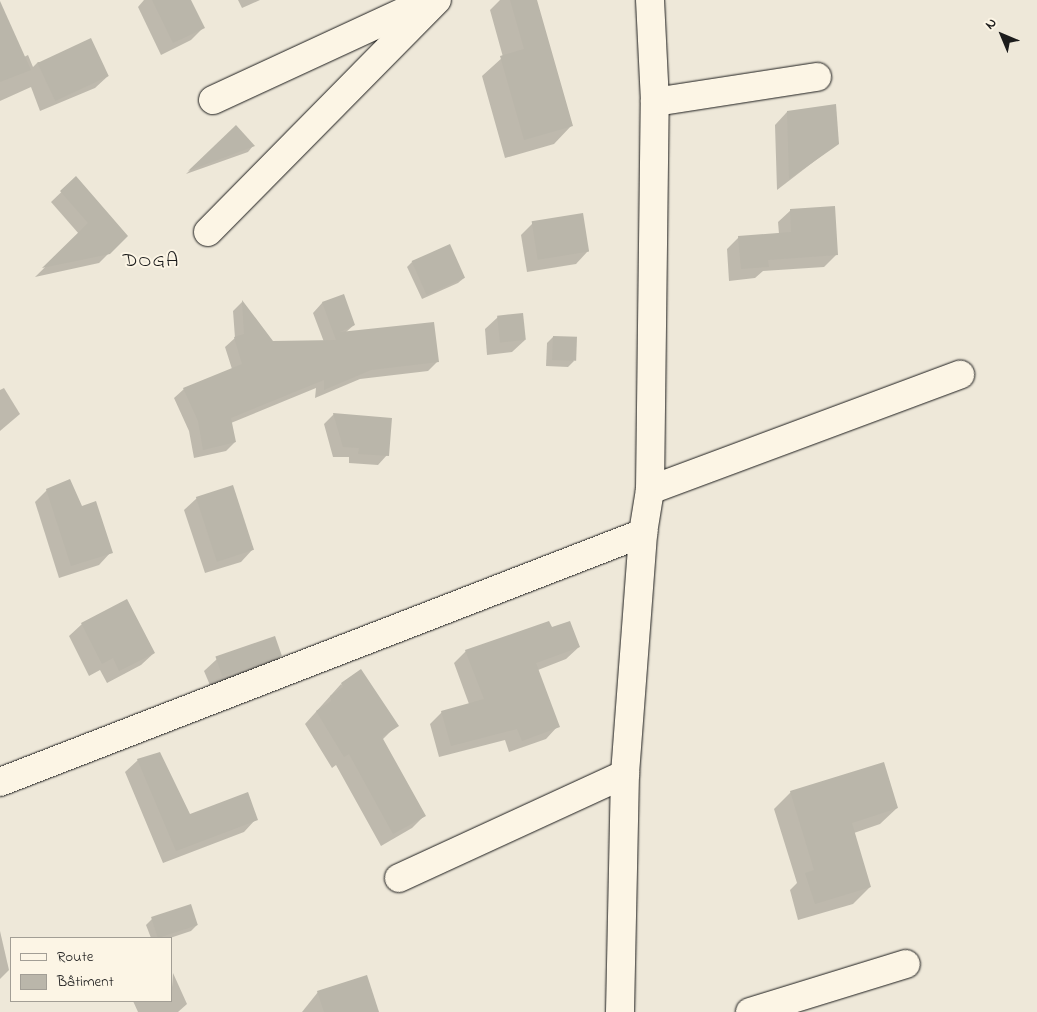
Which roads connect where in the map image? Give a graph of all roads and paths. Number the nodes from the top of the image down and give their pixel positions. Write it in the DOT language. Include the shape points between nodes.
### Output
graph roads {
  1 [pos="429,0"];
  2 [pos="437,0"];
  3 [pos="650,0"];
  4 [pos="817,77"];
  5 [pos="213,100"];
  6 [pos="656,102"];
  7 [pos="208,232"];
  8 [pos="960,375"];
  9 [pos="650,490"];
  10 [pos="644,533"];
  11 [pos="625,774"];
  12 [pos="0,782"];
  13 [pos="399,878"];
  14 [pos="906,964"];
  15 [pos="620,1012"];
  16 [pos="750,1012"];
  1 -- 5 [label="street"];
  2 -- 7 [label="street"];
  3 -- 6 [label="street"];
  4 -- 6 [label="street"];
  6 -- 9 [label="street"];
  8 -- 9 [label="street"];
  9 -- 10 [label="street"];
  10 -- 11 [label="street"];
  10 -- 12 [label="street"];
  11 -- 13 [label="street"];
  11 -- 15 [label="street"];
  14 -- 16 [label="street"];
}
